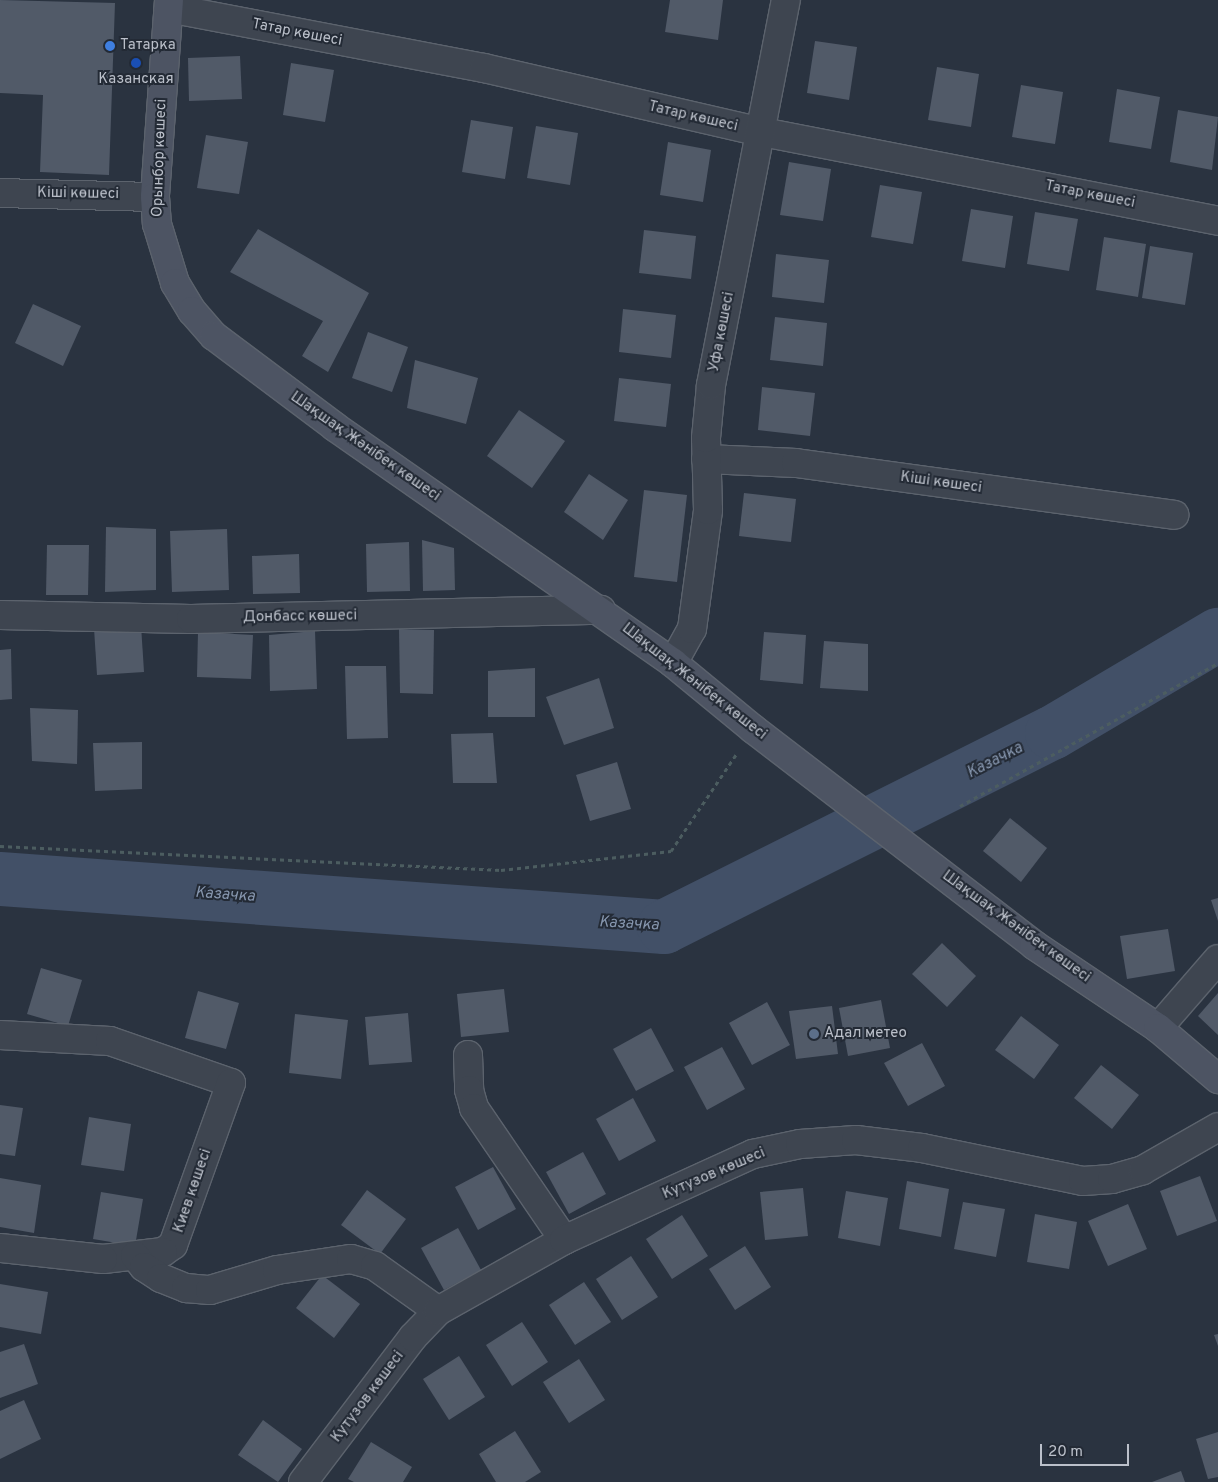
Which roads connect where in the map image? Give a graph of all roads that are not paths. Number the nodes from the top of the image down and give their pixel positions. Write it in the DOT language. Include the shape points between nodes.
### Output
graph roads {
  1 [pos="786,0"];
  2 [pos="169,4"];
  3 [pos="762,132"];
  4 [pos="0,193"];
  5 [pos="156,197"];
  6 [pos="1218,221"];
  7 [pos="175,283"];
  8 [pos="706,459"];
  9 [pos="1174,515"];
  10 [pos="600,610"];
  11 [pos="0,616"];
  12 [pos="673,663"];
  13 [pos="1218,958"];
  14 [pos="1158,1028"];
  15 [pos="0,1035"];
  16 [pos="468,1056"];
  17 [pos="1218,1079"];
  18 [pos="1218,1127"];
  19 [pos="564,1240"];
  20 [pos="0,1248"];
  21 [pos="135,1256"];
  22 [pos="438,1311"];
  23 [pos="303,1482"];
  1 -- 3 [label="street, Уфа көшесі"];
  2 -- 3 [label="street, Татар көшесі" via="484,68"];
  2 -- 5 [label="main road, Орынбор көшесі"];
  3 -- 6 [label="street, Татар көшесі"];
  3 -- 8 [label="street, Уфа көшесі" via="711,385"];
  4 -- 5 [label="street, Кіші көшесі"];
  5 -- 7 [label="main road, Орынбор көшесі" via="161,242"];
  7 -- 10 [label="main road, Шақшақ Жәнібек көшесі" via="192,311 214,336 246,362"];
  8 -- 9 [label="street, Кіші көшесі" via="796,464"];
  8 -- 12 [label="street, Уфа көшесі" via="708,510 692,628"];
  10 -- 11 [label="street, Донбасс көшесі" via="191,619"];
  10 -- 12 [label="main road, Шақшақ Жәнібек көшесі"];
  12 -- 14 [label="main road, Шақшақ Жәнібек көшесі" via="753,729 1034,945"];
  13 -- 14 [label="street"];
  14 -- 17 [label="main road, Шақшақ Жәнібек көшесі"];
  15 -- 21 [label="street, Киев көшесі" via="110,1041 231,1083 173,1245 163,1252"];
  16 -- 19 [label="street" via="469,1090 474,1108"];
  18 -- 19 [label="street, Кутузов көшесі" via="1143,1170 1112,1179 1083,1181 922,1148 856,1140 800,1144 753,1154"];
  19 -- 22 [label="street, Кутузов көшесі"];
  20 -- 21 [label="street, Киев көшесі" via="102,1259"];
  21 -- 22 [label="street" via="160,1278 186,1288 210,1290 277,1270 351,1260 375,1266"];
  22 -- 23 [label="street, Кутузов көшесі" via="413,1337"];
}
